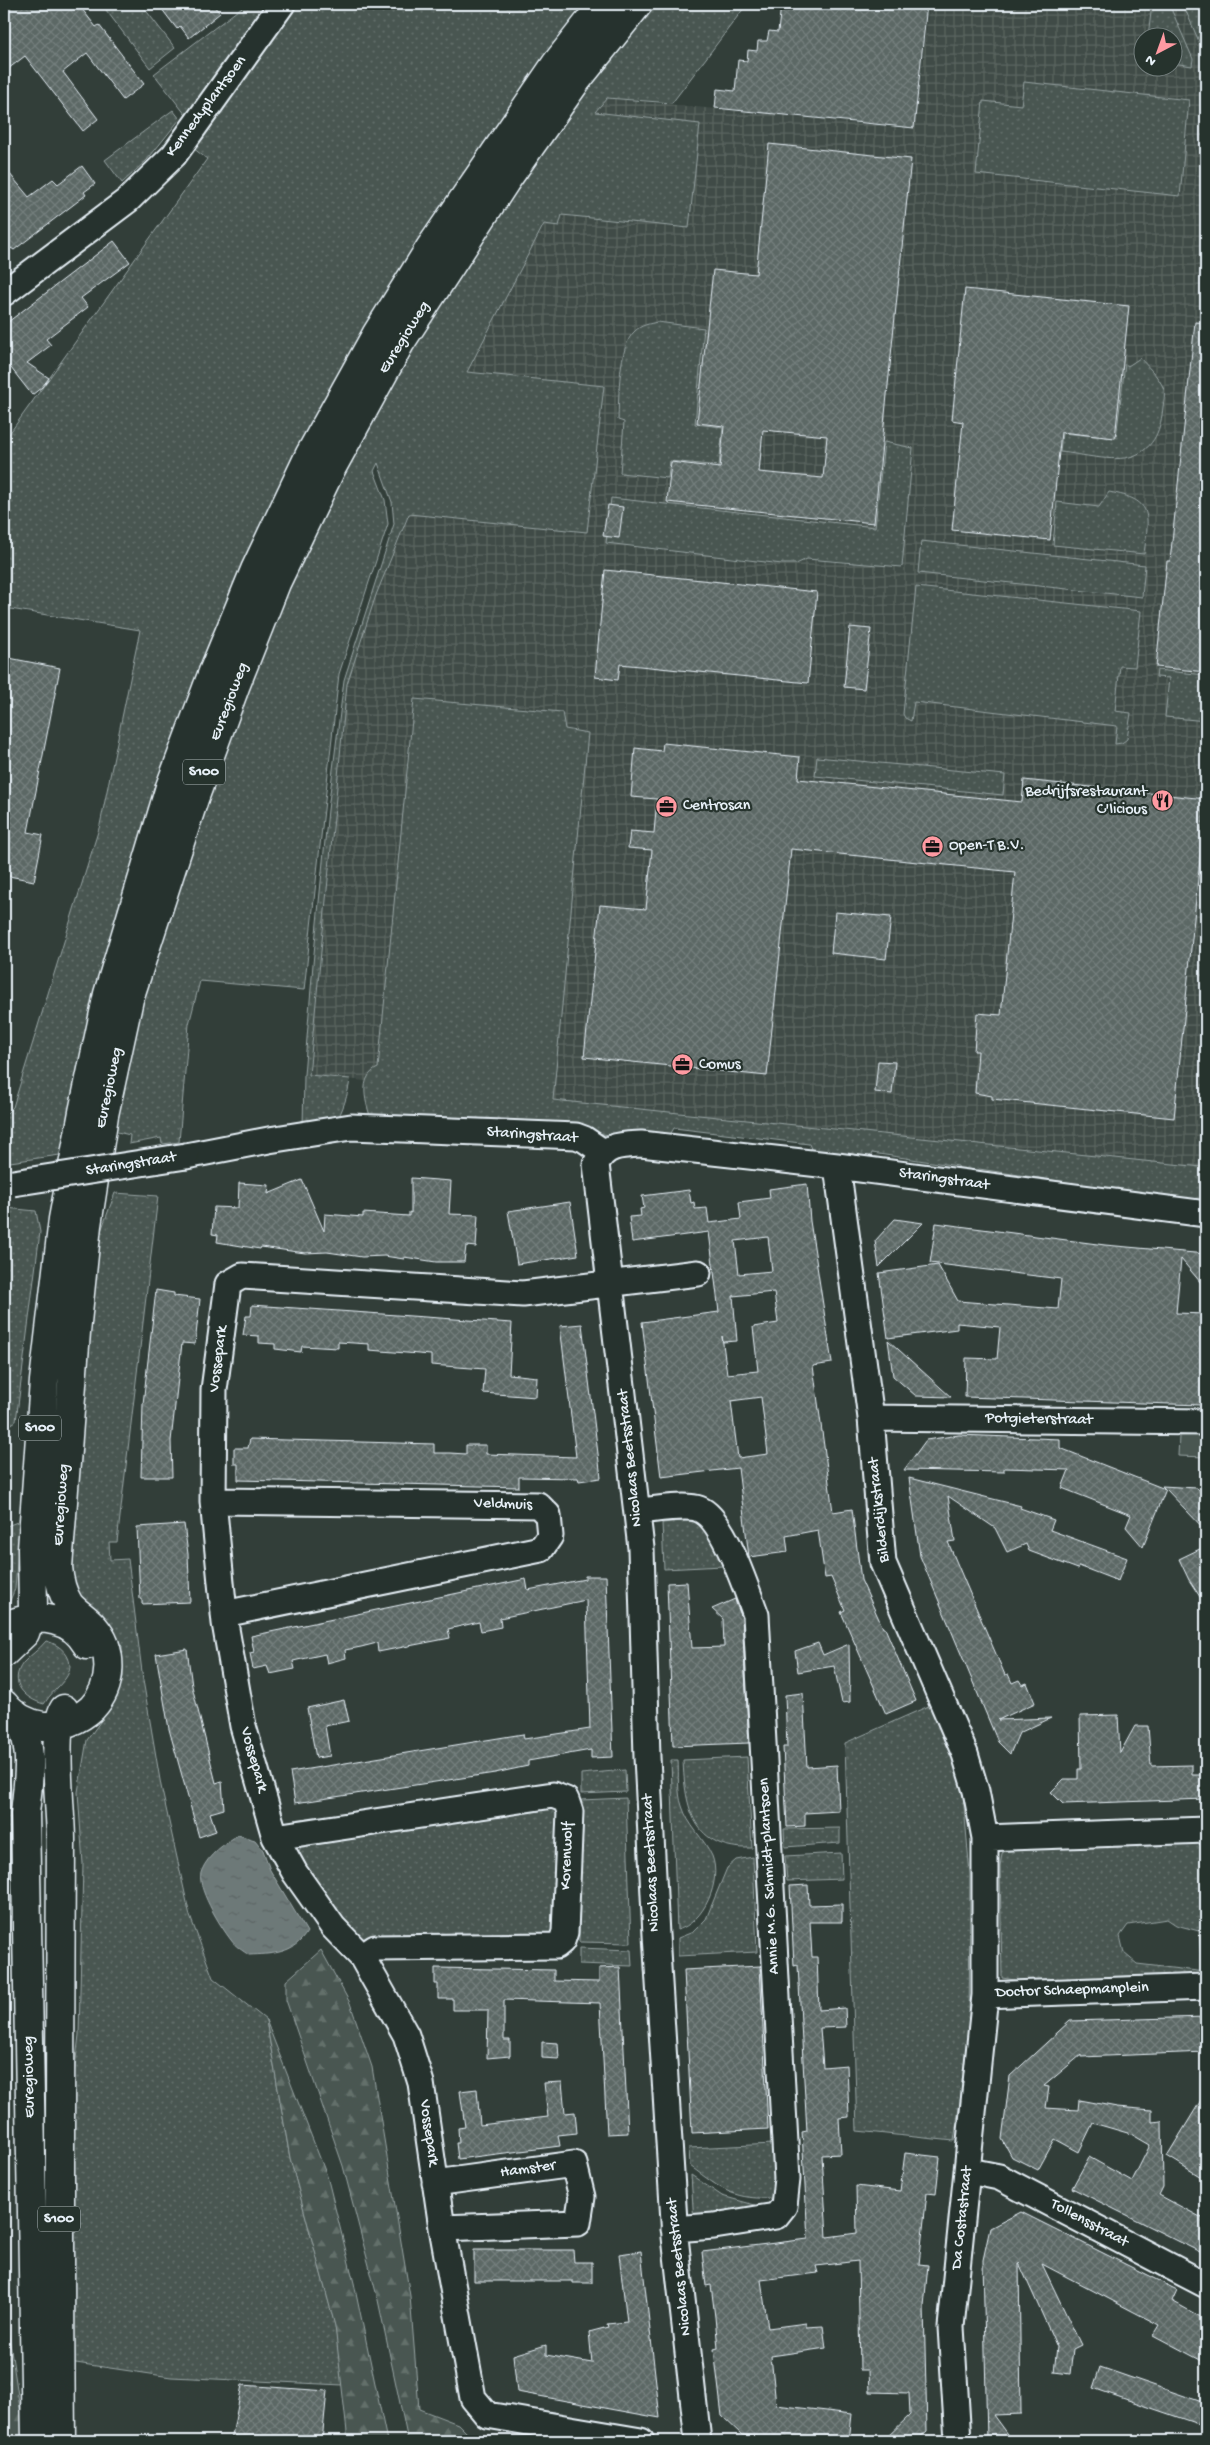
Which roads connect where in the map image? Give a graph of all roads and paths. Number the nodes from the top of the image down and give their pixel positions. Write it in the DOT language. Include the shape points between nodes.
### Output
graph roads {
  1 [pos="282,4"];
  2 [pos="603,4"];
  3 [pos="638,4"];
  4 [pos="4,293"];
  5 [pos="603,1152"];
  6 [pos="837,1166"];
  7 [pos="9,1185"];
  8 [pos="1206,1214"];
  9 [pos="698,1273"];
  10 [pos="611,1284"];
  11 [pos="871,1418"];
  12 [pos="1206,1422"];
  13 [pos="213,1501"];
  14 [pos="638,1511"];
  15 [pos="224,1614"];
  16 [pos="16,1623"];
  17 [pos="4,1653"];
  18 [pos="8,1716"];
  19 [pos="68,1721"];
  20 [pos="1206,1830"];
  21 [pos="275,1837"];
  22 [pos="985,1838"];
  23 [pos="362,1957"];
  24 [pos="1206,1987"];
  25 [pos="985,1994"];
  26 [pos="969,2171"];
  27 [pos="435,2183"];
  28 [pos="442,2228"];
  29 [pos="674,2229"];
  30 [pos="1206,2285"];
  31 [pos="36,2441"];
  32 [pos="61,2441"];
  33 [pos="642,2441"];
  34 [pos="698,2441"];
  35 [pos="958,2441"];
  1 -- 4 [label="street, Kennedyplantsoen" via="174,155 128,200"];
  2 -- 16 [label="main road, Euregioweg / S100" via="556,64 477,177 380,327 310,454 255,570 174,778 108,994 63,1219 44,1381 32,1549 34,1610"];
  3 -- 19 [label="main road, Euregioweg / S100" via="577,80 505,182 400,343 331,469 276,583 197,790 130,999 104,1115 87,1225 58,1568 66,1598 78,1614 96,1628 106,1646 108,1677 94,1705"];
  5 -- 6 [label="street, Staringstraat" via="618,1146 641,1144"];
  5 -- 7 [label="street, Staringstraat, bridge" via="576,1136 351,1127"];
  5 -- 10 [label="street, Nicolaas Beetsstraat" via="596,1169"];
  6 -- 8 [label="street, Staringstraat"];
  6 -- 11 [label="street, Bilderdijkstraat"];
  9 -- 10 [label="street"];
  10 -- 13 [label="street, Vossepark" via="523,1294 242,1276 228,1284 214,1390"];
  10 -- 14 [label="street, Nicolaas Beetsstraat"];
  11 -- 12 [label="street, Potgieterstraat"];
  11 -- 22 [label="street, Bilderdijkstraat" via="883,1563 965,1754"];
  13 -- 15 [label="street, Vossepark"];
  13 -- 15 [label="street, Veldmuis" via="538,1504 548,1515 550,1536 541,1549"];
  14 -- 29 [label="street, Nicolaas Beetsstraat" via="654,1908"];
  14 -- 29 [label="street, Annie M.G. Schmidt-plantsoen" via="692,1507 709,1515 721,1530 756,1615 787,2179 784,2206 776,2216"];
  15 -- 21 [label="street, Vossepark" via="243,1726"];
  16 -- 17 [label="main road" via="24,1633"];
  16 -- 19 [label="main road" via="49,1619 66,1624 76,1630 88,1649 91,1660 89,1682 80,1697 61,1714"];
  18 -- 19 [label="main road" via="32,1723"];
  18 -- 31 [label="main road, Euregioweg / S100" via="26,1735 30,1750 25,1814"];
  19 -- 32 [label="main road, Euregioweg / S100" via="72,1730 61,1812"];
  20 -- 22 [label="street"];
  21 -- 23 [label="street, Vossepark" via="318,1907"];
  21 -- 23 [label="street, Korenwolf" via="553,1796 566,1800 570,1812 565,1932 556,1946 375,1948"];
  22 -- 25 [label="street, Doctor Schaepmanplein"];
  23 -- 27 [label="street, Vossepark" via="406,2035 421,2083"];
  24 -- 25 [label="street, Doctor Schaepmanplein"];
  25 -- 26 [label="street, Da Costastraat"];
  26 -- 30 [label="street, Tollensstraat" via="999,2177"];
  26 -- 35 [label="street, Da Costastraat" via="951,2327"];
  27 -- 28 [label="street, Vossepark"];
  27 -- 28 [label="street, Hamster" via="574,2164 582,2198 578,2223"];
  28 -- 33 [label="street, Vossepark" via="474,2398 488,2415"];
  29 -- 34 [label="street, Nicolaas Beetsstraat"];
}
